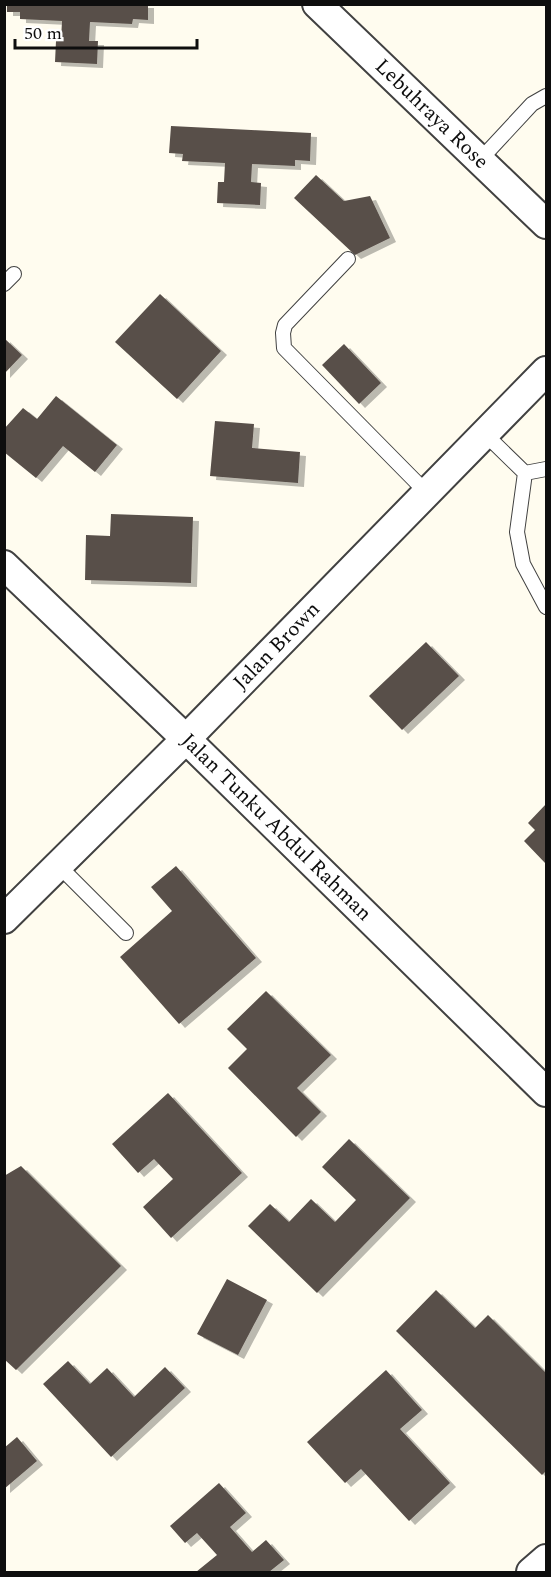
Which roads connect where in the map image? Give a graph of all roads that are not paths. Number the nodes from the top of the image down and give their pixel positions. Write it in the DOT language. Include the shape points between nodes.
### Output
graph roads {
  1 [pos="317,4"];
  2 [pos="546,96"];
  3 [pos="480,160"];
  4 [pos="546,224"];
  5 [pos="348,260"];
  6 [pos="546,371"];
  7 [pos="485,434"];
  8 [pos="546,469"];
  9 [pos="525,473"];
  10 [pos="427,493"];
  11 [pos="4,565"];
  12 [pos="546,607"];
  13 [pos="186,739"];
  14 [pos="59,866"];
  15 [pos="4,919"];
  16 [pos="126,933"];
  17 [pos="546,1092"];
  18 [pos="546,1559"];
  19 [pos="531,1572"];
  1 -- 3 [label="street, Lebuhraya Rose"];
  2 -- 3 [label="lane" via="532,104"];
  3 -- 4 [label="street, Lebuhraya Rose"];
  5 -- 10 [label="lane" via="285,326 284,348"];
  6 -- 7 [label="street, Jalan Brown"];
  7 -- 9 [label="lane"];
  7 -- 10 [label="street, Jalan Brown"];
  8 -- 9 [label="lane"];
  9 -- 12 [label="lane" via="517,532 523,564"];
  10 -- 13 [label="street, Jalan Brown"];
  11 -- 13 [label="street, Jalan Tunku Abdul Rahman"];
  13 -- 14 [label="street, Jalan Brown"];
  13 -- 17 [label="street, Jalan Tunku Abdul Rahman"];
  14 -- 15 [label="street, Jalan Brown"];
  14 -- 16 [label="lane"];
  18 -- 19 [label="street"];
}
